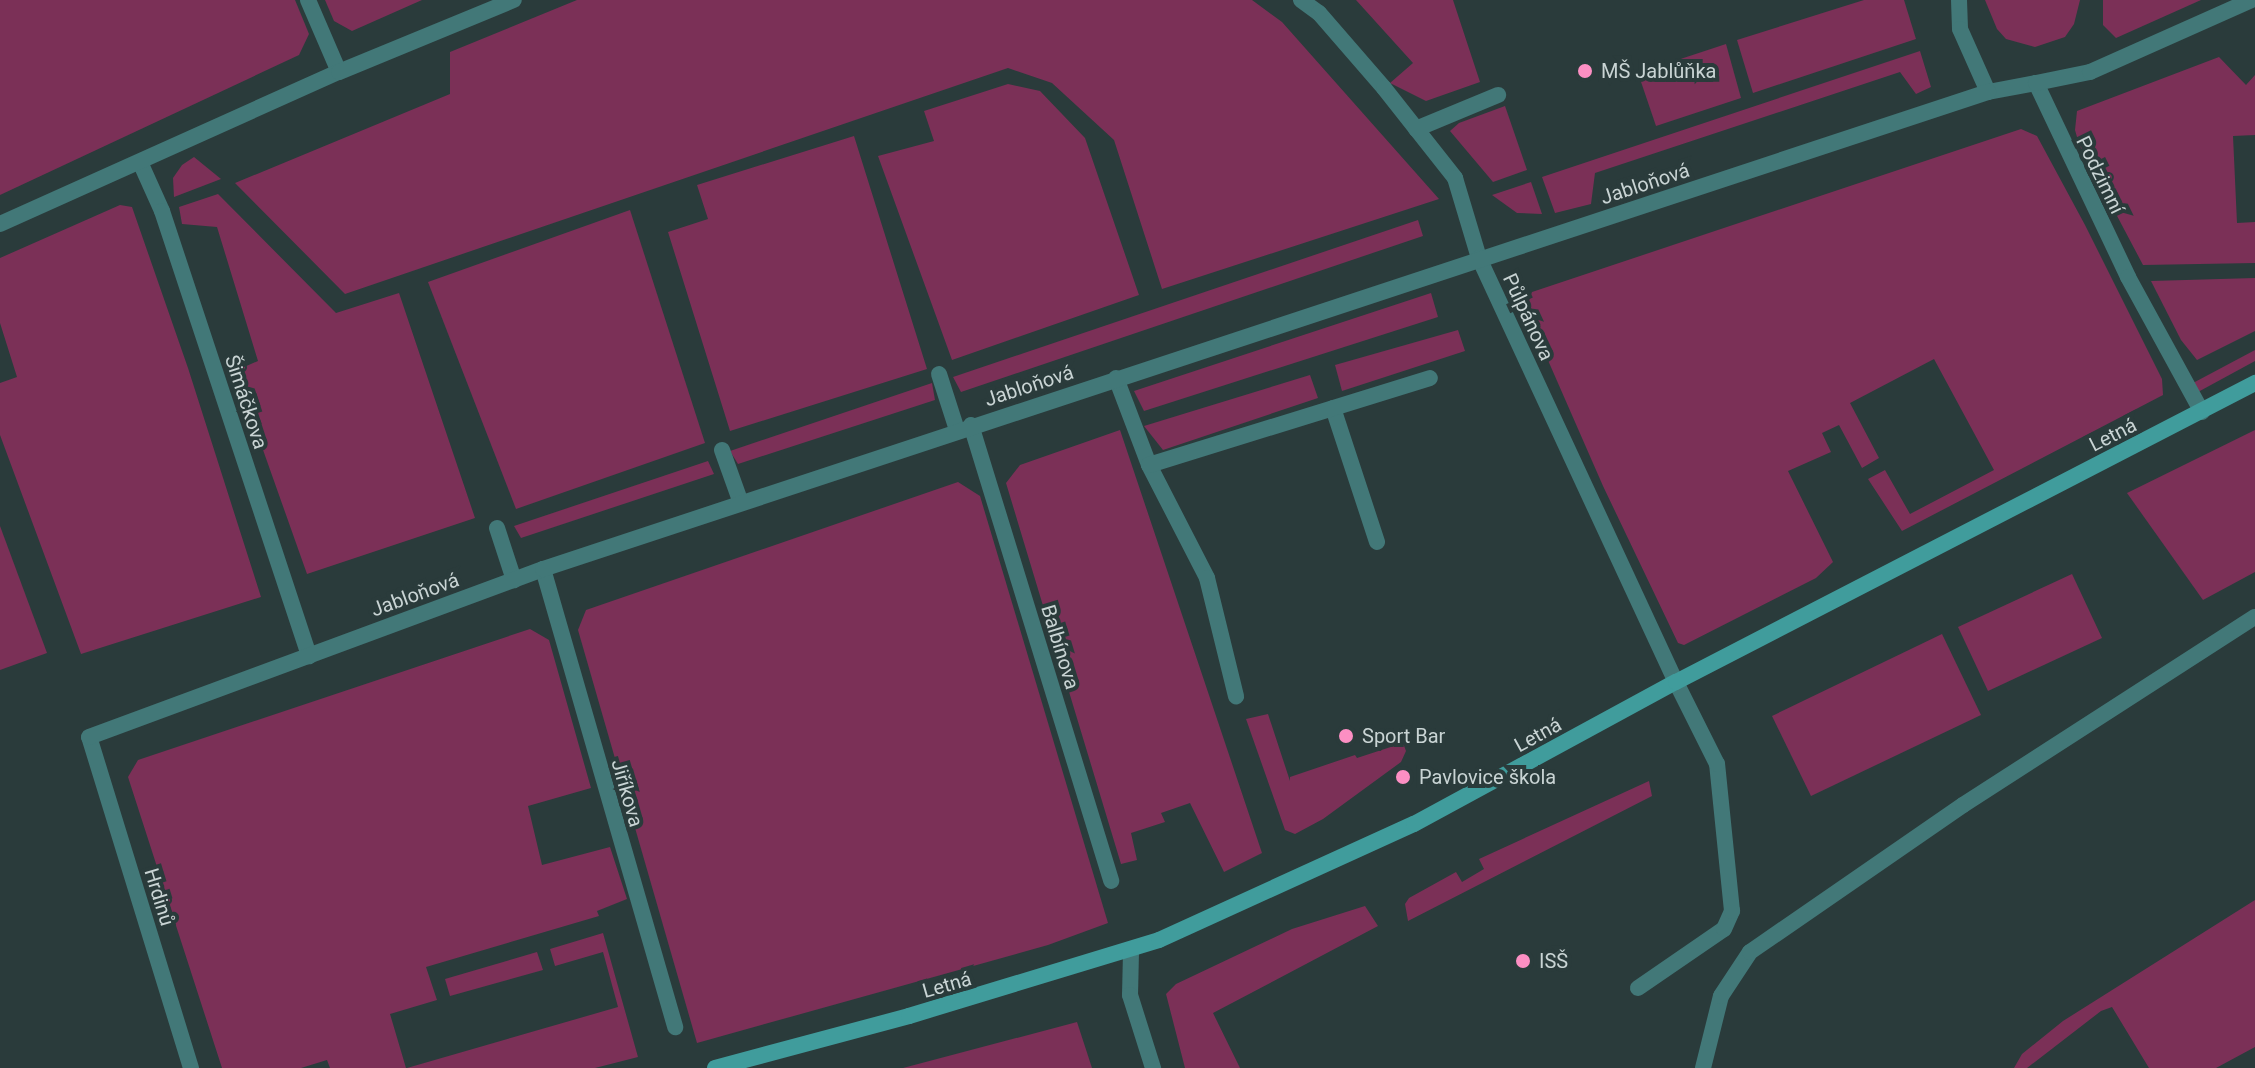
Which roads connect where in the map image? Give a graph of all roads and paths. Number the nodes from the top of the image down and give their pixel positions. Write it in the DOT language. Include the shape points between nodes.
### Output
graph roads {
  1 [pos="308,0"];
  2 [pos="514,0"];
  3 [pos="1301,0"];
  4 [pos="1959,0"];
  5 [pos="2252,0"];
  6 [pos="339,72"];
  7 [pos="2036,83"];
  8 [pos="1988,92"];
  9 [pos="1498,95"];
  10 [pos="1416,129"];
  11 [pos="140,162"];
  12 [pos="0,224"];
  13 [pos="1479,258"];
  14 [pos="939,374"];
  15 [pos="1116,378"];
  16 [pos="1430,378"];
  17 [pos="2255,383"];
  18 [pos="1333,408"];
  19 [pos="2202,412"];
  20 [pos="964,428"];
  21 [pos="722,450"];
  22 [pos="1149,465"];
  23 [pos="741,503"];
  24 [pos="497,528"];
  25 [pos="1377,542"];
  26 [pos="543,569"];
  27 [pos="514,580"];
  28 [pos="2255,617"];
  29 [pos="309,656"];
  30 [pos="1676,682"];
  31 [pos="1236,696"];
  32 [pos="89,737"];
  33 [pos="1111,881"];
  34 [pos="1131,952"];
  35 [pos="1638,988"];
  36 [pos="675,1027"];
  37 [pos="191,1068"];
  38 [pos="715,1068"];
  39 [pos="1153,1068"];
  40 [pos="1703,1068"];
  1 -- 6 [label="street"];
  2 -- 6 [label="street"];
  3 -- 10 [label="street, Půlpánova" via="1319,13"];
  4 -- 8 [label="street" via="1960,29"];
  5 -- 7 [label="street" via="2090,72"];
  6 -- 11 [label="street"];
  7 -- 8 [label="street"];
  7 -- 19 [label="street, Podzimní" via="2128,277"];
  8 -- 13 [label="street, Jabloňová"];
  9 -- 10 [label="street"];
  10 -- 13 [label="street, Půlpánova" via="1455,178"];
  11 -- 12 [label="street"];
  11 -- 29 [label="street, Šimáčkova" via="162,211"];
  13 -- 15 [label="street, Jabloňová"];
  13 -- 30 [label="street, Půlpánova"];
  14 -- 20 [label="street, Balbínova"];
  15 -- 20 [label="street, Jabloňová"];
  15 -- 22 [label="street"];
  16 -- 18 [label="street"];
  17 -- 19 [label="street, Letná"];
  18 -- 22 [label="street"];
  18 -- 25 [label="street"];
  19 -- 30 [label="street, Letná"];
  20 -- 23 [label="street, Jabloňová"];
  20 -- 33 [label="street, Balbínova"];
  21 -- 23 [label="street"];
  22 -- 31 [label="street" via="1207,578"];
  23 -- 26 [label="street, Jabloňová"];
  24 -- 27 [label="street"];
  26 -- 27 [label="street, Jabloňová"];
  26 -- 36 [label="street, Jiříkova"];
  27 -- 29 [label="street, Jabloňová"];
  28 -- 40 [label="street" via="1963,805 1750,952 1721,996"];
  29 -- 32 [label="street, Jabloňová"];
  30 -- 34 [label="street, Letná" via="1414,824"];
  30 -- 35 [label="street, Půlpánova" via="1717,764 1732,911 1724,929"];
  32 -- 37 [label="street, Hrdinů"];
  34 -- 38 [label="street, Letná"];
  34 -- 39 [label="street" via="1130,995"];
}
